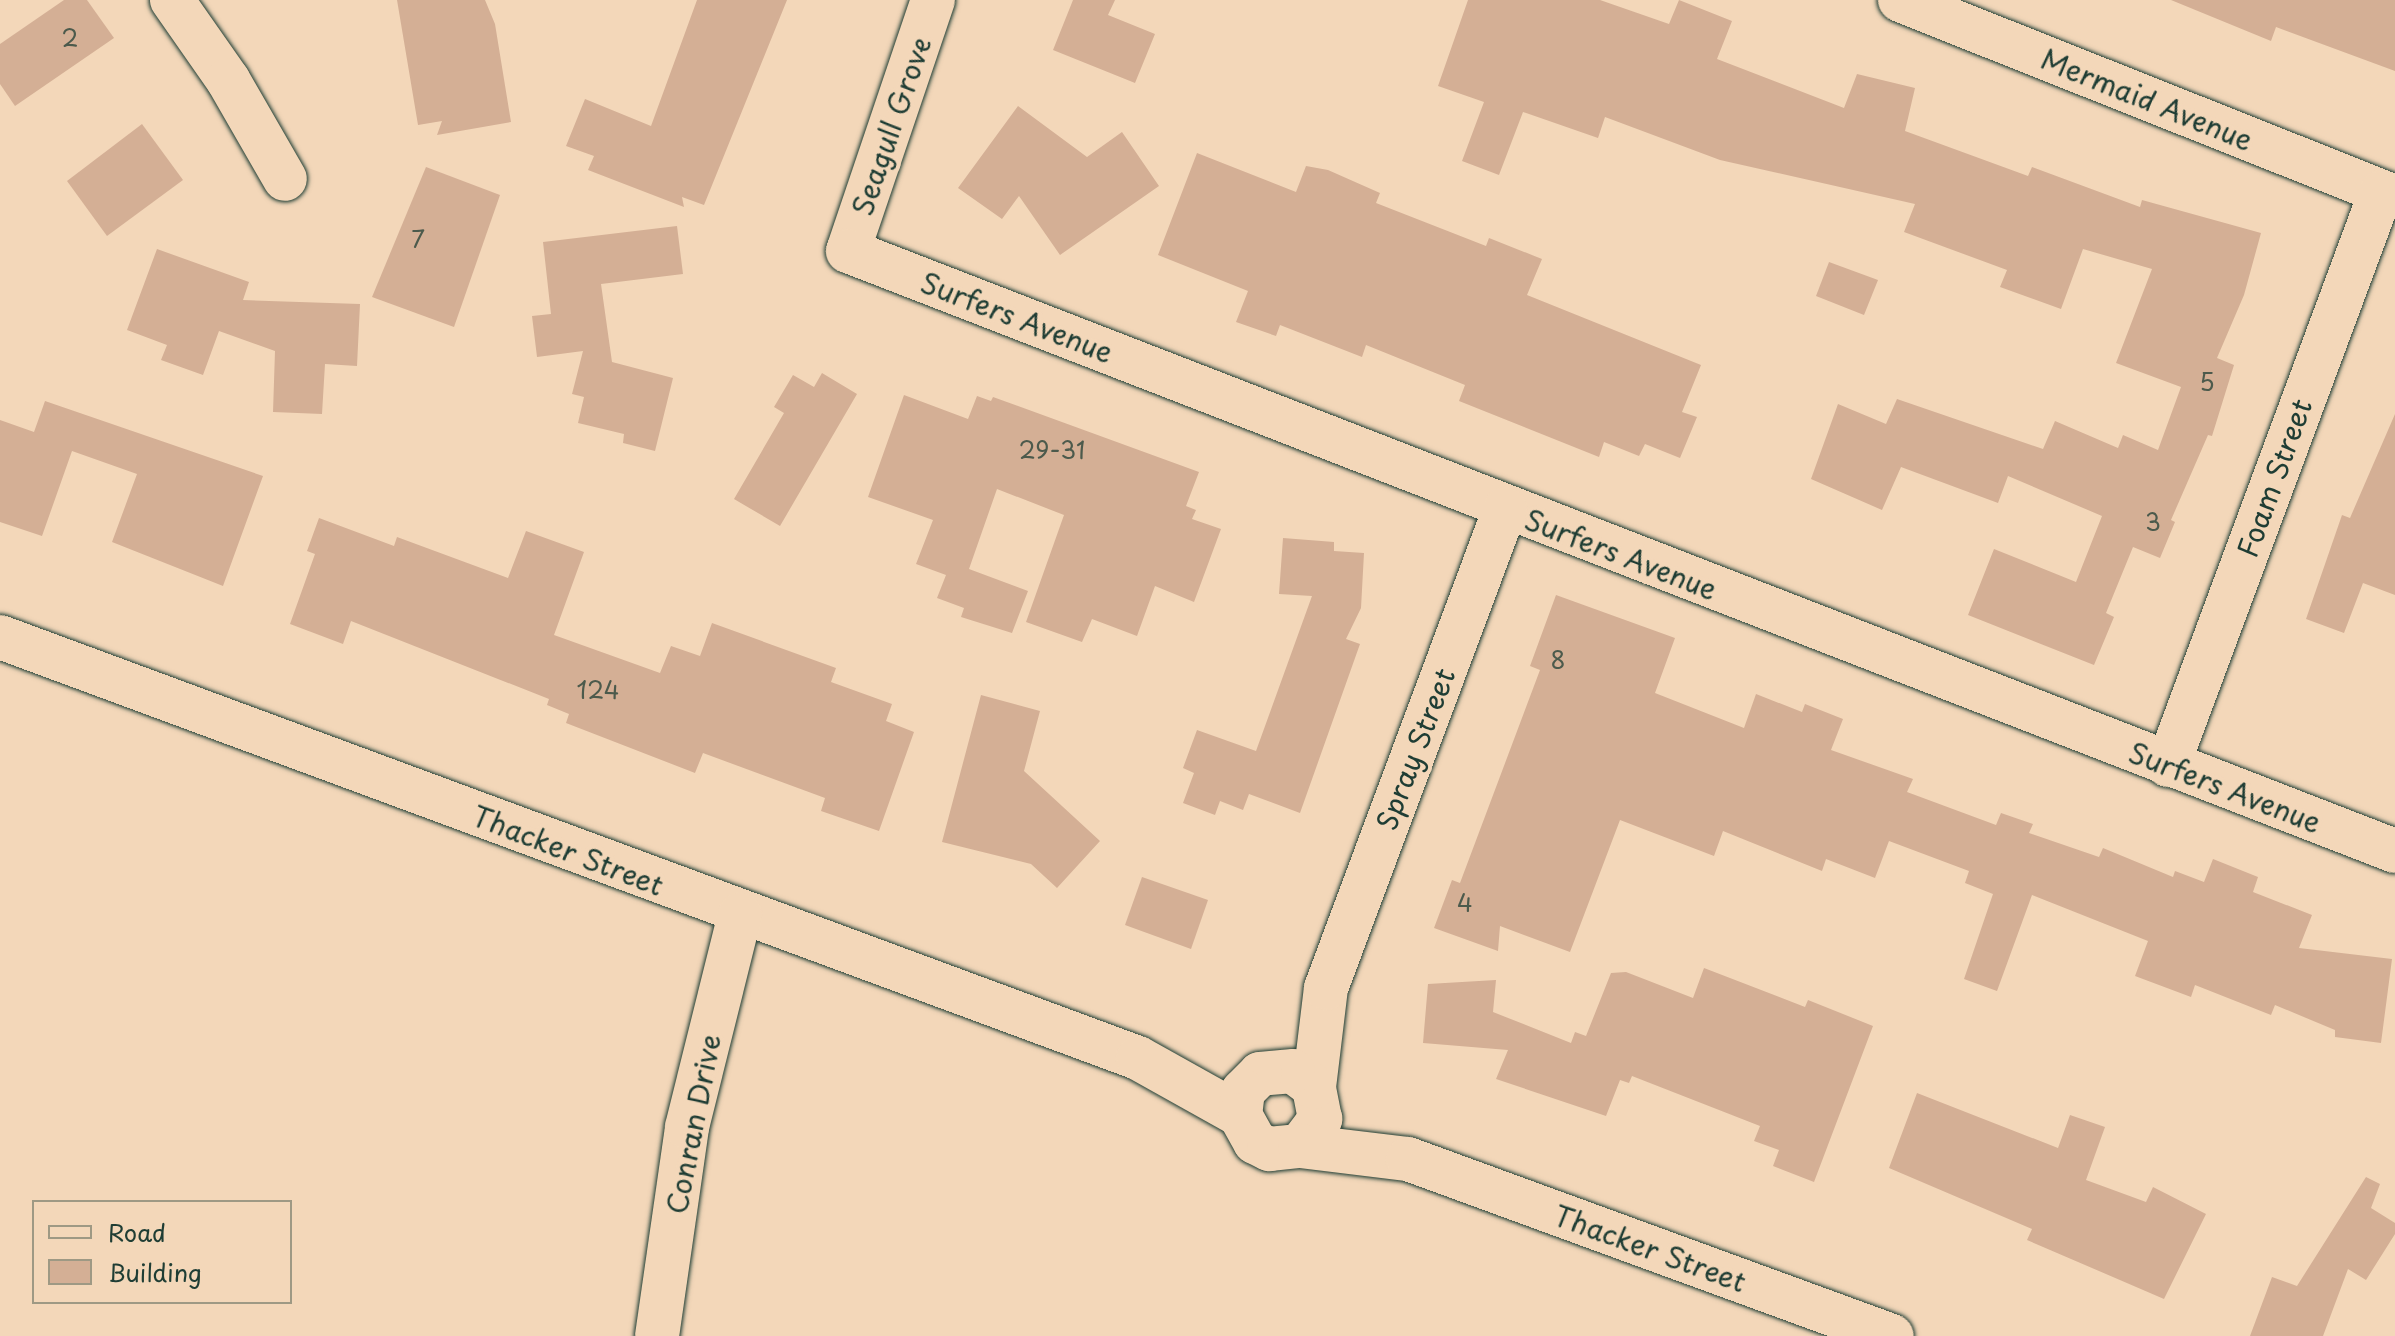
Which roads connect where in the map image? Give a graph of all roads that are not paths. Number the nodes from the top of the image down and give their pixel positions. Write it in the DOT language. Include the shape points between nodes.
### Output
graph roads {
  1 [pos="172,0"];
  2 [pos="933,0"];
  3 [pos="1900,0"];
  4 [pos="285,179"];
  5 [pos="2388,194"];
  6 [pos="848,251"];
  7 [pos="1505,509"];
  8 [pos="0,637"];
  9 [pos="2168,765"];
  10 [pos="2395,851"];
  11 [pos="740,915"];
  12 [pos="1326,988"];
  13 [pos="1138,1058"];
  14 [pos="1263,1072"];
  15 [pos="1317,1092"];
  16 [pos="1240,1115"];
  17 [pos="1300,1146"];
  18 [pos="1408,1159"];
  19 [pos="657,1336"];
  20 [pos="1892,1336"];
  1 -- 4 [label="street" via="228,80"];
  2 -- 6 [label="street, Seagull Grove"];
  3 -- 5 [label="street, Mermaid Avenue"];
  5 -- 9 [label="street, Foam Street"];
  6 -- 7 [label="street, Surfers Avenue"];
  7 -- 9 [label="street, Surfers Avenue"];
  7 -- 12 [label="street, Spray Street"];
  8 -- 11 [label="street, Thacker Street"];
  9 -- 10 [label="street, Surfers Avenue"];
  11 -- 13 [label="street, Thacker Street"];
  11 -- 19 [label="street, Conran Drive" via="687,1127"];
  12 -- 14 [label="street, Spray Street"];
  12 -- 15 [label="street, Spray Street"];
  13 -- 14 [label="street, Thacker Street"];
  13 -- 16 [label="street, Thacker Street"];
  14 -- 15 [label="street" via="1293,1071"];
  14 -- 16 [label="street" via="1243,1091"];
  15 -- 17 [label="street" via="1316,1130"];
  15 -- 18 [label="street, Thacker Street"];
  16 -- 17 [label="street" via="1255,1142 1269,1149"];
  17 -- 18 [label="street, Thacker Street"];
  18 -- 20 [label="street, Thacker Street"];
}
